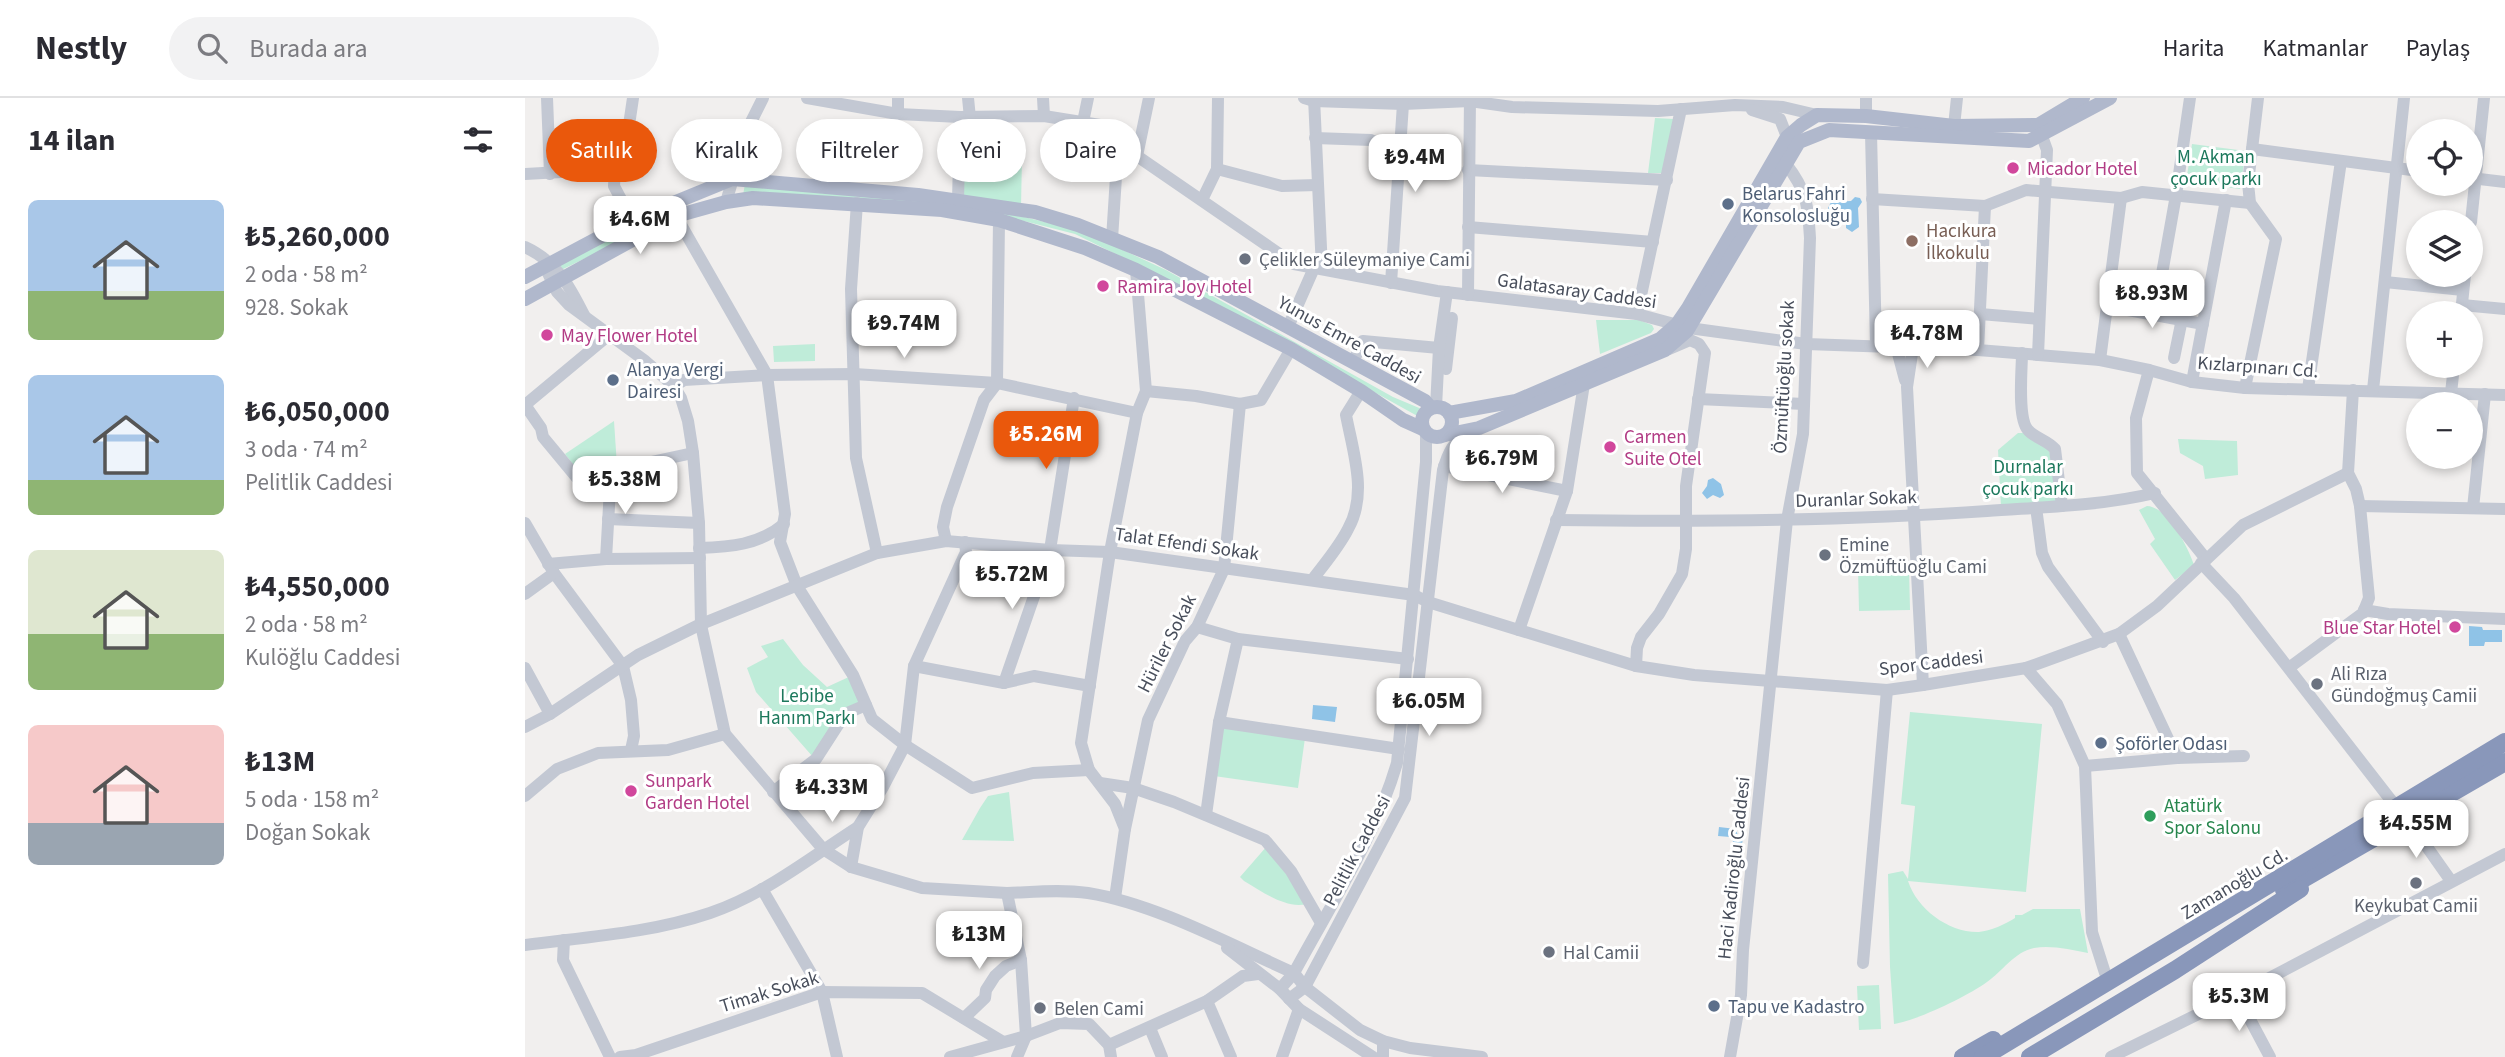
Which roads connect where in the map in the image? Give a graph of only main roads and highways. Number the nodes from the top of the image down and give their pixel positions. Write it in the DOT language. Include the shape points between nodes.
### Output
graph roads {
  1 [pos="2083,98"];
  2 [pos="2110,98"];
  3 [pos="2041,130"];
  4 [pos="539,270"];
  5 [pos="525,299"];
  6 [pos="1683,326"];
  7 [pos="1439,409"];
  8 [pos="1424,431"];
  9 [pos="1445,435"];
  10 [pos="2505,742"];
  11 [pos="2505,762"];
  12 [pos="2402,814"];
  13 [pos="2304,865"];
  14 [pos="2325,867"];
  15 [pos="1963,1057"];
  16 [pos="1983,1057"];
  17 [pos="2005,1057"];
  18 [pos="2030,1057"];
  1 -- 3 [label="main road"];
  2 -- 3 [label="main road"];
  3 -- 6 [label="main road" via="2029,141 1829,130 1799,142"];
  3 -- 6 [label="main road" via="1817,115 1787,137"];
  4 -- 7 [label="main road, Yunus Emre Caddesi" via="632,220 732,179 918,195 1035,212 1158,257"];
  5 -- 8 [label="main road, Yunus Emre Caddesi" via="676,216 726,202 753,198 942,210 999,220 1136,270 1291,349"];
  6 -- 7 [label="main road" via="1516,401"];
  6 -- 9 [label="main road" via="1665,350 1479,428"];
  7 -- 8 [label="main road" via="1422,419"];
  7 -- 9 [label="main road" via="1451,427"];
  8 -- 9 [label="main road"];
  10 -- 12 [label="highway, Zamanoğlu Cd."];
  11 -- 12 [label="highway, Zamanoğlu Cd."];
  12 -- 13 [label="highway, Zamanoğlu Cd."];
  12 -- 14 [label="highway, Zamanoğlu Cd."];
  13 -- 15 [label="highway" via="2247,891"];
  13 -- 16 [label="highway, Zamanoğlu Cd."];
  14 -- 17 [label="highway, Zamanoğlu Cd."];
  14 -- 18 [label="highway" via="2301,888 2175,970"];
}
